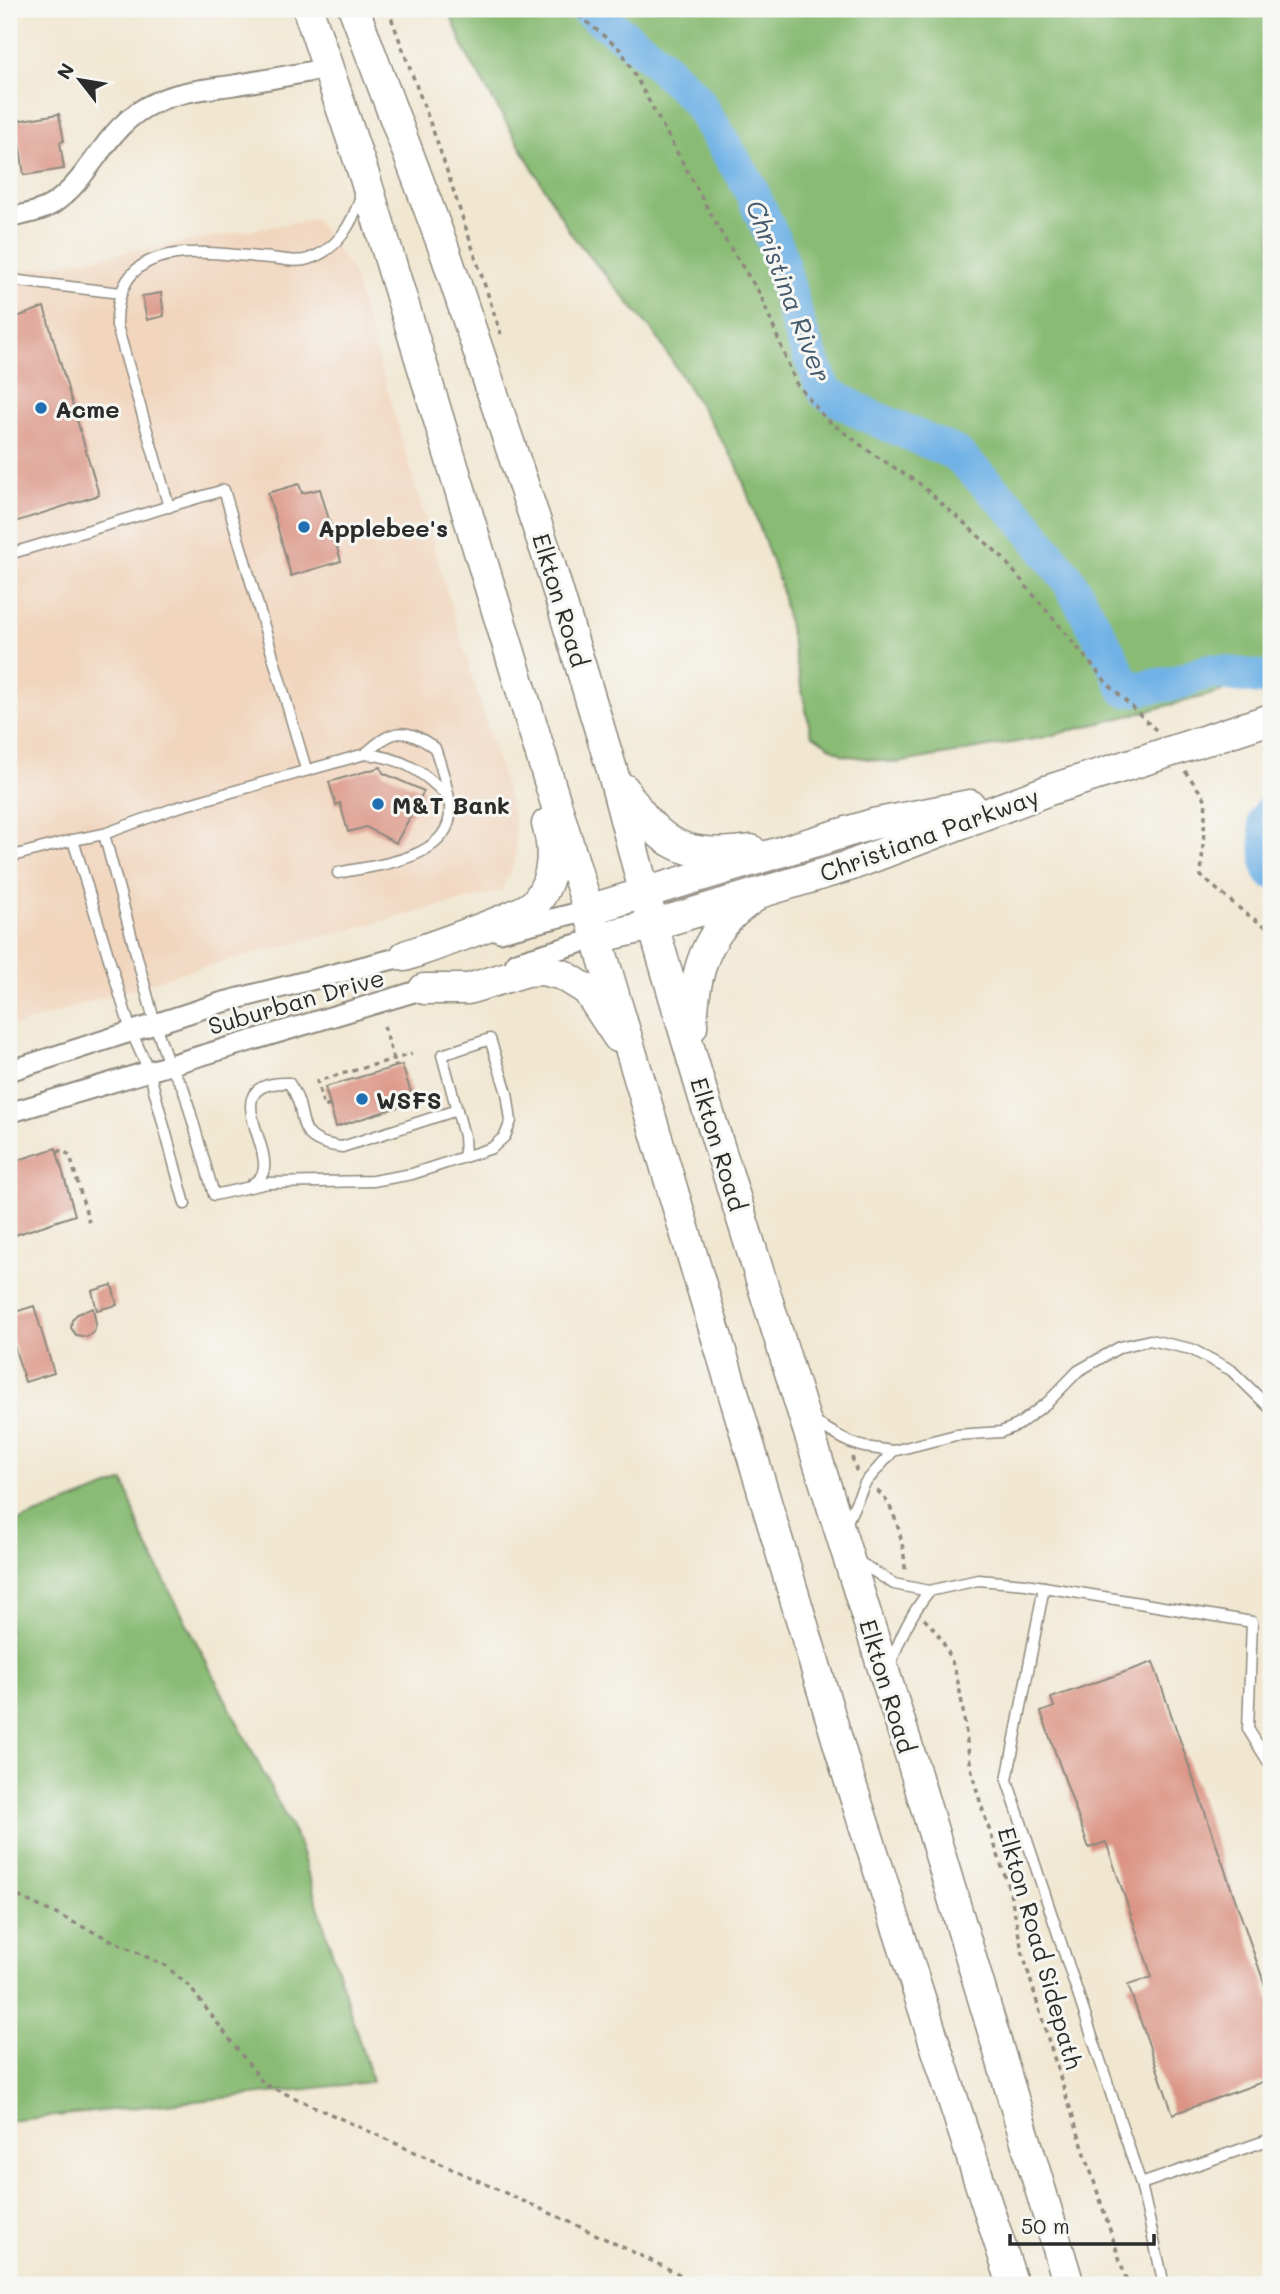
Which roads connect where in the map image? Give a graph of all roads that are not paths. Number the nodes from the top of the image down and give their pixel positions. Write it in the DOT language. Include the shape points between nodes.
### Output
graph roads {
  1 [pos="308,9"];
  2 [pos="355,9"];
  3 [pos="329,68"];
  4 [pos="365,178"];
  5 [pos="9,217"];
  6 [pos="9,282"];
  7 [pos="121,293"];
  8 [pos="169,507"];
  9 [pos="9,554"];
  10 [pos="511,658"];
  11 [pos="1271,719"];
  12 [pos="365,754"];
  13 [pos="306,769"];
  14 [pos="612,770"];
  15 [pos="1049,790"];
  16 [pos="447,796"];
  17 [pos="104,834"];
  18 [pos="73,840"];
  19 [pos="813,842"];
  20 [pos="9,857"];
  21 [pos="338,873"];
  22 [pos="762,892"];
  23 [pos="645,895"];
  24 [pos="588,910"];
  25 [pos="653,925"];
  26 [pos="597,938"];
  27 [pos="405,957"];
  28 [pos="424,989"];
  29 [pos="155,1024"];
  30 [pos="131,1031"];
  31 [pos="691,1053"];
  32 [pos="634,1060"];
  33 [pos="169,1065"];
  34 [pos="9,1071"];
  35 [pos="149,1071"];
  36 [pos="457,1110"];
  37 [pos="9,1113"];
  38 [pos="464,1156"];
  39 [pos="251,1186"];
  40 [pos="185,1203"];
  41 [pos="1271,1408"];
  42 [pos="805,1416"];
  43 [pos="893,1451"];
  44 [pos="845,1543"];
  45 [pos="1044,1587"];
  46 [pos="929,1591"];
  47 [pos="885,1680"];
  48 [pos="1271,1766"];
  49 [pos="1271,2139"];
  50 [pos="1141,2184"];
  51 [pos="1013,2285"];
  52 [pos="1069,2285"];
  53 [pos="1164,2285"];
  1 -- 3 [label="main road"];
  2 -- 14 [label="main road, Elkton Road" via="444,249 547,555"];
  3 -- 4 [label="main road"];
  3 -- 5 [label="street" via="155,102 107,140 73,187 54,204"];
  4 -- 7 [label="lane" via="355,215 327,251 305,261 180,252 153,257 135,269"];
  4 -- 10 [label="main road"];
  6 -- 7 [label="lane"];
  7 -- 8 [label="lane" via="117,326"];
  8 -- 9 [label="lane"];
  8 -- 13 [label="lane" via="224,490"];
  10 -- 24 [label="main road"];
  10 -- 27 [label="main road" via="508,697 552,838 549,880 535,904"];
  11 -- 15 [label="main road, bridge"];
  12 -- 13 [label="lane"];
  12 -- 16 [label="lane" via="387,755 413,767"];
  12 -- 16 [label="lane" via="386,736 402,733 421,738 435,748"];
  13 -- 17 [label="lane"];
  14 -- 19 [label="main road" via="654,830 683,848 727,853"];
  14 -- 23 [label="main road, Elkton Road"];
  15 -- 19 [label="main road, Christiana Parkway" via="873,824"];
  15 -- 22 [label="main road, Christiana Parkway" via="849,866"];
  16 -- 21 [label="lane" via="448,820 441,835 422,853"];
  17 -- 18 [label="lane"];
  17 -- 29 [label="lane"];
  18 -- 20 [label="lane"];
  18 -- 30 [label="lane"];
  19 -- 23 [label="main road, Christiana Parkway"];
  22 -- 25 [label="main road, Christiana Parkway"];
  22 -- 31 [label="main road" via="727,919 703,957 694,989"];
  23 -- 24 [label="main road, Christiana Parkway"];
  23 -- 25 [label="main road, Elkton Road"];
  24 -- 26 [label="main road"];
  24 -- 27 [label="street, Suburban Drive"];
  25 -- 26 [label="main road, Christiana Parkway"];
  25 -- 31 [label="main road, Elkton Road"];
  26 -- 28 [label="street, Suburban Drive"];
  26 -- 32 [label="main road"];
  27 -- 29 [label="street, Suburban Drive"];
  28 -- 32 [label="main road" via="468,989 527,971 563,975 587,990"];
  28 -- 33 [label="street, Suburban Drive"];
  29 -- 30 [label="street, Suburban Drive"];
  29 -- 33 [label="lane"];
  30 -- 34 [label="street, Suburban Drive"];
  30 -- 35 [label="lane"];
  31 -- 42 [label="main road, Elkton Road"];
  32 -- 51 [label="main road" via="847,1772"];
  33 -- 35 [label="street, Suburban Drive"];
  33 -- 39 [label="lane" via="183,1087 214,1195"];
  35 -- 37 [label="street, Suburban Drive"];
  35 -- 40 [label="lane"];
  36 -- 38 [label="lane"];
  36 -- 38 [label="lane" via="442,1055 490,1039 511,1121 492,1149"];
  36 -- 39 [label="lane" via="342,1147 311,1138 289,1083 260,1089 252,1099 251,1113 265,1165 262,1177"];
  38 -- 39 [label="lane" via="412,1174 373,1181"];
  41 -- 43 [label="lane" via="1231,1370 1191,1349 1150,1340 1120,1347 1078,1371 1018,1425"];
  42 -- 43 [label="lane" via="853,1443"];
  42 -- 44 [label="main road, Elkton Road"];
  43 -- 44 [label="lane" via="864,1483"];
  44 -- 46 [label="lane" via="894,1584"];
  44 -- 47 [label="main road, Elkton Road"];
  45 -- 46 [label="lane" via="978,1580"];
  45 -- 48 [label="lane" via="1252,1622 1248,1729"];
  45 -- 50 [label="lane" via="1007,1780"];
  46 -- 47 [label="lane" via="900,1634"];
  47 -- 52 [label="main road, Elkton Road"];
  49 -- 50 [label="lane"];
  50 -- 53 [label="lane"];
}
